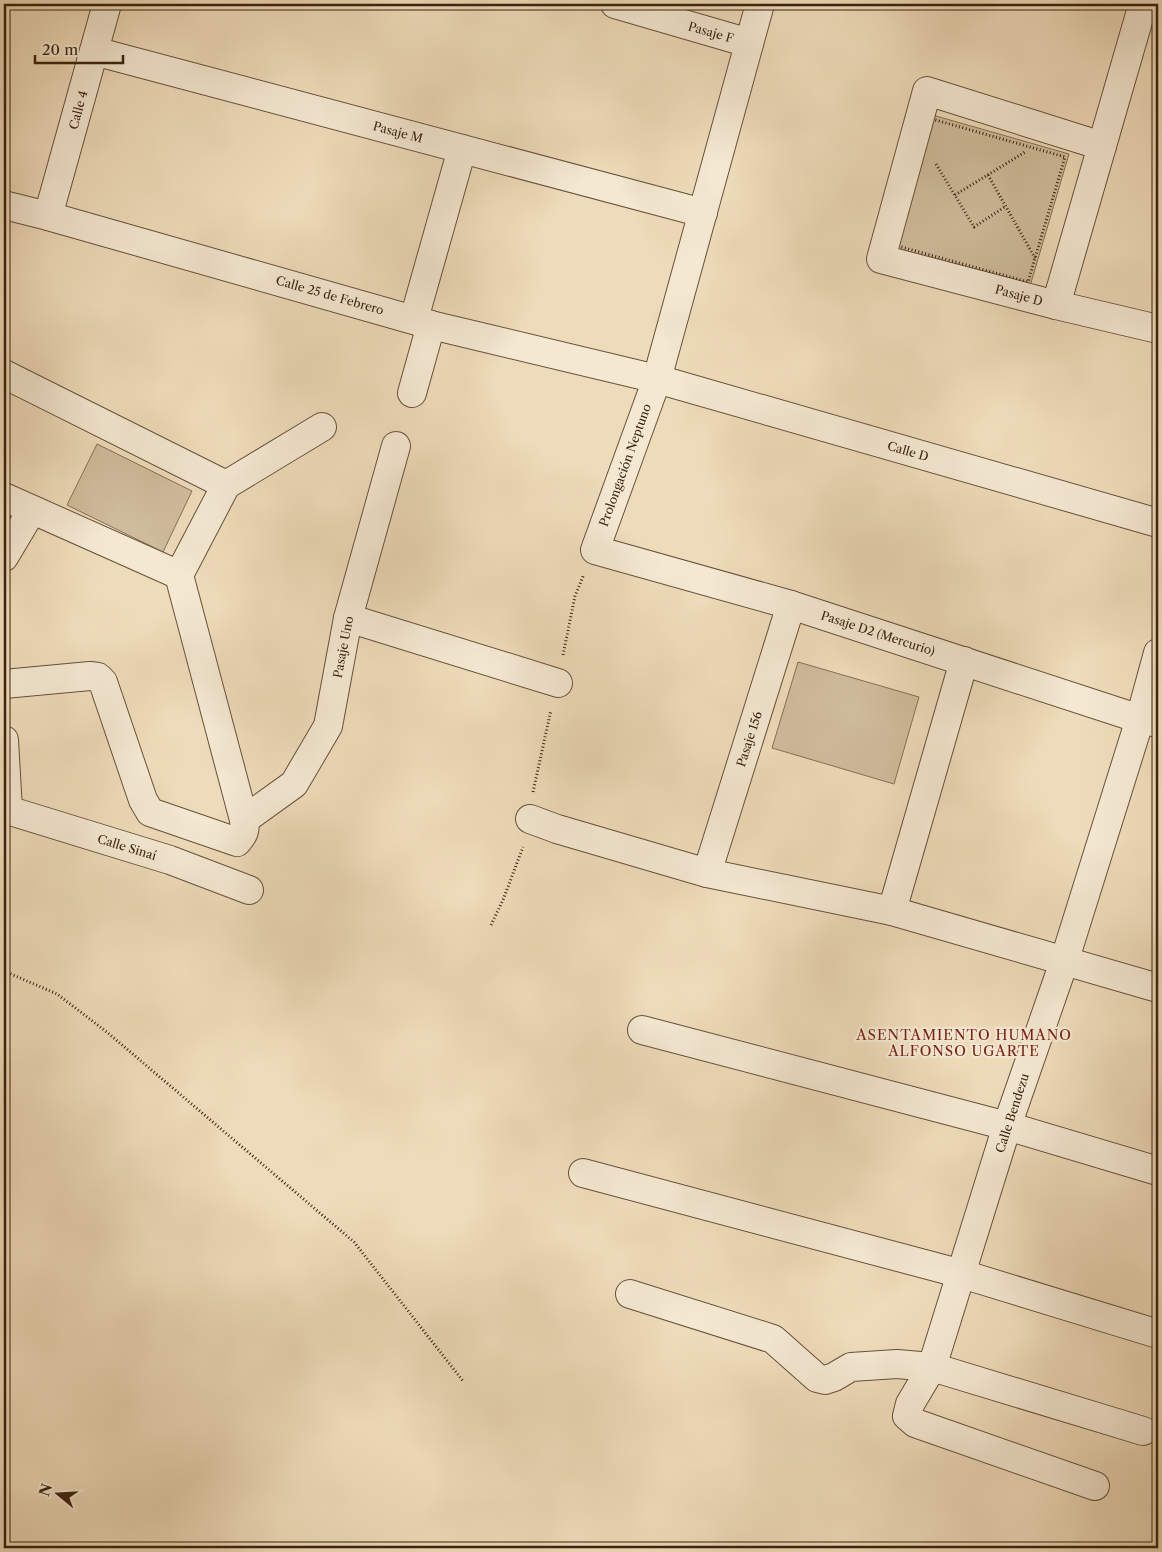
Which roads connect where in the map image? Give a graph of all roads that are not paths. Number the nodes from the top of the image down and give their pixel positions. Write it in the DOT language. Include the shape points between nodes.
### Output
graph roads {
  1 [pos="107,4"];
  2 [pos="614,4"];
  3 [pos="760,4"];
  4 [pos="1143,4"];
  5 [pos="749,43"];
  6 [pos="94,51"];
  7 [pos="1102,146"];
  8 [pos="462,149"];
  9 [pos="6,211"];
  10 [pos="703,213"];
  11 [pos="48,216"];
  12 [pos="1056,305"];
  13 [pos="423,322"];
  14 [pos="1158,329"];
  15 [pos="4,374"];
  16 [pos="657,378"];
  17 [pos="412,393"];
  18 [pos="322,427"];
  19 [pos="396,446"];
  20 [pos="226,485"];
  21 [pos="4,498"];
  22 [pos="32,510"];
  23 [pos="1158,523"];
  24 [pos="595,550"];
  25 [pos="4,557"];
  26 [pos="179,575"];
  27 [pos="791,604"];
  28 [pos="348,618"];
  29 [pos="1158,653"];
  30 [pos="964,661"];
  31 [pos="558,683"];
  32 [pos="4,684"];
  33 [pos="1149,721"];
  34 [pos="4,740"];
  35 [pos="6,810"];
  36 [pos="530,819"];
  37 [pos="244,820"];
  38 [pos="707,873"];
  39 [pos="249,890"];
  40 [pos="892,911"];
  41 [pos="1064,962"];
  42 [pos="1158,988"];
  43 [pos="642,1030"];
  44 [pos="1007,1126"];
  45 [pos="1158,1171"];
  46 [pos="583,1173"];
  47 [pos="962,1274"];
  48 [pos="630,1294"];
  49 [pos="1158,1334"];
  50 [pos="932,1367"];
  51 [pos="1143,1431"];
  52 [pos="1095,1486"];
  1 -- 6 [label="street, Calle 4"];
  2 -- 5 [label="street, Pasaje F"];
  3 -- 5 [label="street, Prolongación Neptuno"];
  4 -- 7 [label="street"];
  5 -- 10 [label="street, Prolongación Neptuno"];
  6 -- 8 [label="street, Pasaje M"];
  6 -- 11 [label="street, Calle 4"];
  7 -- 12 [label="street"];
  7 -- 12 [label="street, Pasaje D" via="927,91 881,259"];
  8 -- 10 [label="street, Pasaje M"];
  8 -- 13 [label="street"];
  9 -- 11 [label="street, Calle 25 de Febrero"];
  10 -- 16 [label="street, Prolongación Neptuno"];
  11 -- 13 [label="street, Calle 25 de Febrero"];
  12 -- 14 [label="street, Pasaje D"];
  13 -- 16 [label="street, Calle 25 de Febrero"];
  13 -- 17 [label="street"];
  15 -- 20 [label="street"];
  16 -- 23 [label="street, Calle D"];
  16 -- 24 [label="street, Prolongación Neptuno"];
  18 -- 20 [label="street"];
  19 -- 28 [label="street, Pasaje Uno"];
  20 -- 26 [label="street"];
  21 -- 22 [label="street"];
  22 -- 25 [label="street"];
  22 -- 26 [label="street"];
  24 -- 27 [label="street, Pasaje D2 (Mercurio)"];
  26 -- 37 [label="street"];
  27 -- 30 [label="street, Pasaje D2 (Mercurio)"];
  27 -- 38 [label="street, Pasaje 156"];
  28 -- 31 [label="street"];
  28 -- 37 [label="street, Pasaje Uno" via="328,726 294,784"];
  29 -- 33 [label="street, Calle Bendezu"];
  30 -- 33 [label="street, Pasaje D2 (Mercurio)"];
  30 -- 40 [label="street"];
  32 -- 37 [label="street" via="98,677 103,682 143,800 150,812 237,842 246,828"];
  33 -- 41 [label="street, Calle Bendezu"];
  34 -- 35 [label="street"];
  35 -- 39 [label="street, Calle Sinaí" via="170,860"];
  36 -- 38 [label="street"];
  38 -- 40 [label="street"];
  40 -- 41 [label="street"];
  41 -- 42 [label="street"];
  41 -- 44 [label="street, Calle Bendezu"];
  43 -- 44 [label="street"];
  44 -- 45 [label="street"];
  44 -- 47 [label="street, Calle Bendezu"];
  46 -- 47 [label="street"];
  47 -- 49 [label="street"];
  47 -- 50 [label="street, Calle Bendezu"];
  48 -- 50 [label="street" via="773,1339 817,1378 824,1380 851,1367 897,1364"];
  50 -- 51 [label="street"];
  50 -- 52 [label="street, Calle Bendezu" via="910,1404 908,1416 915,1423"];
}
